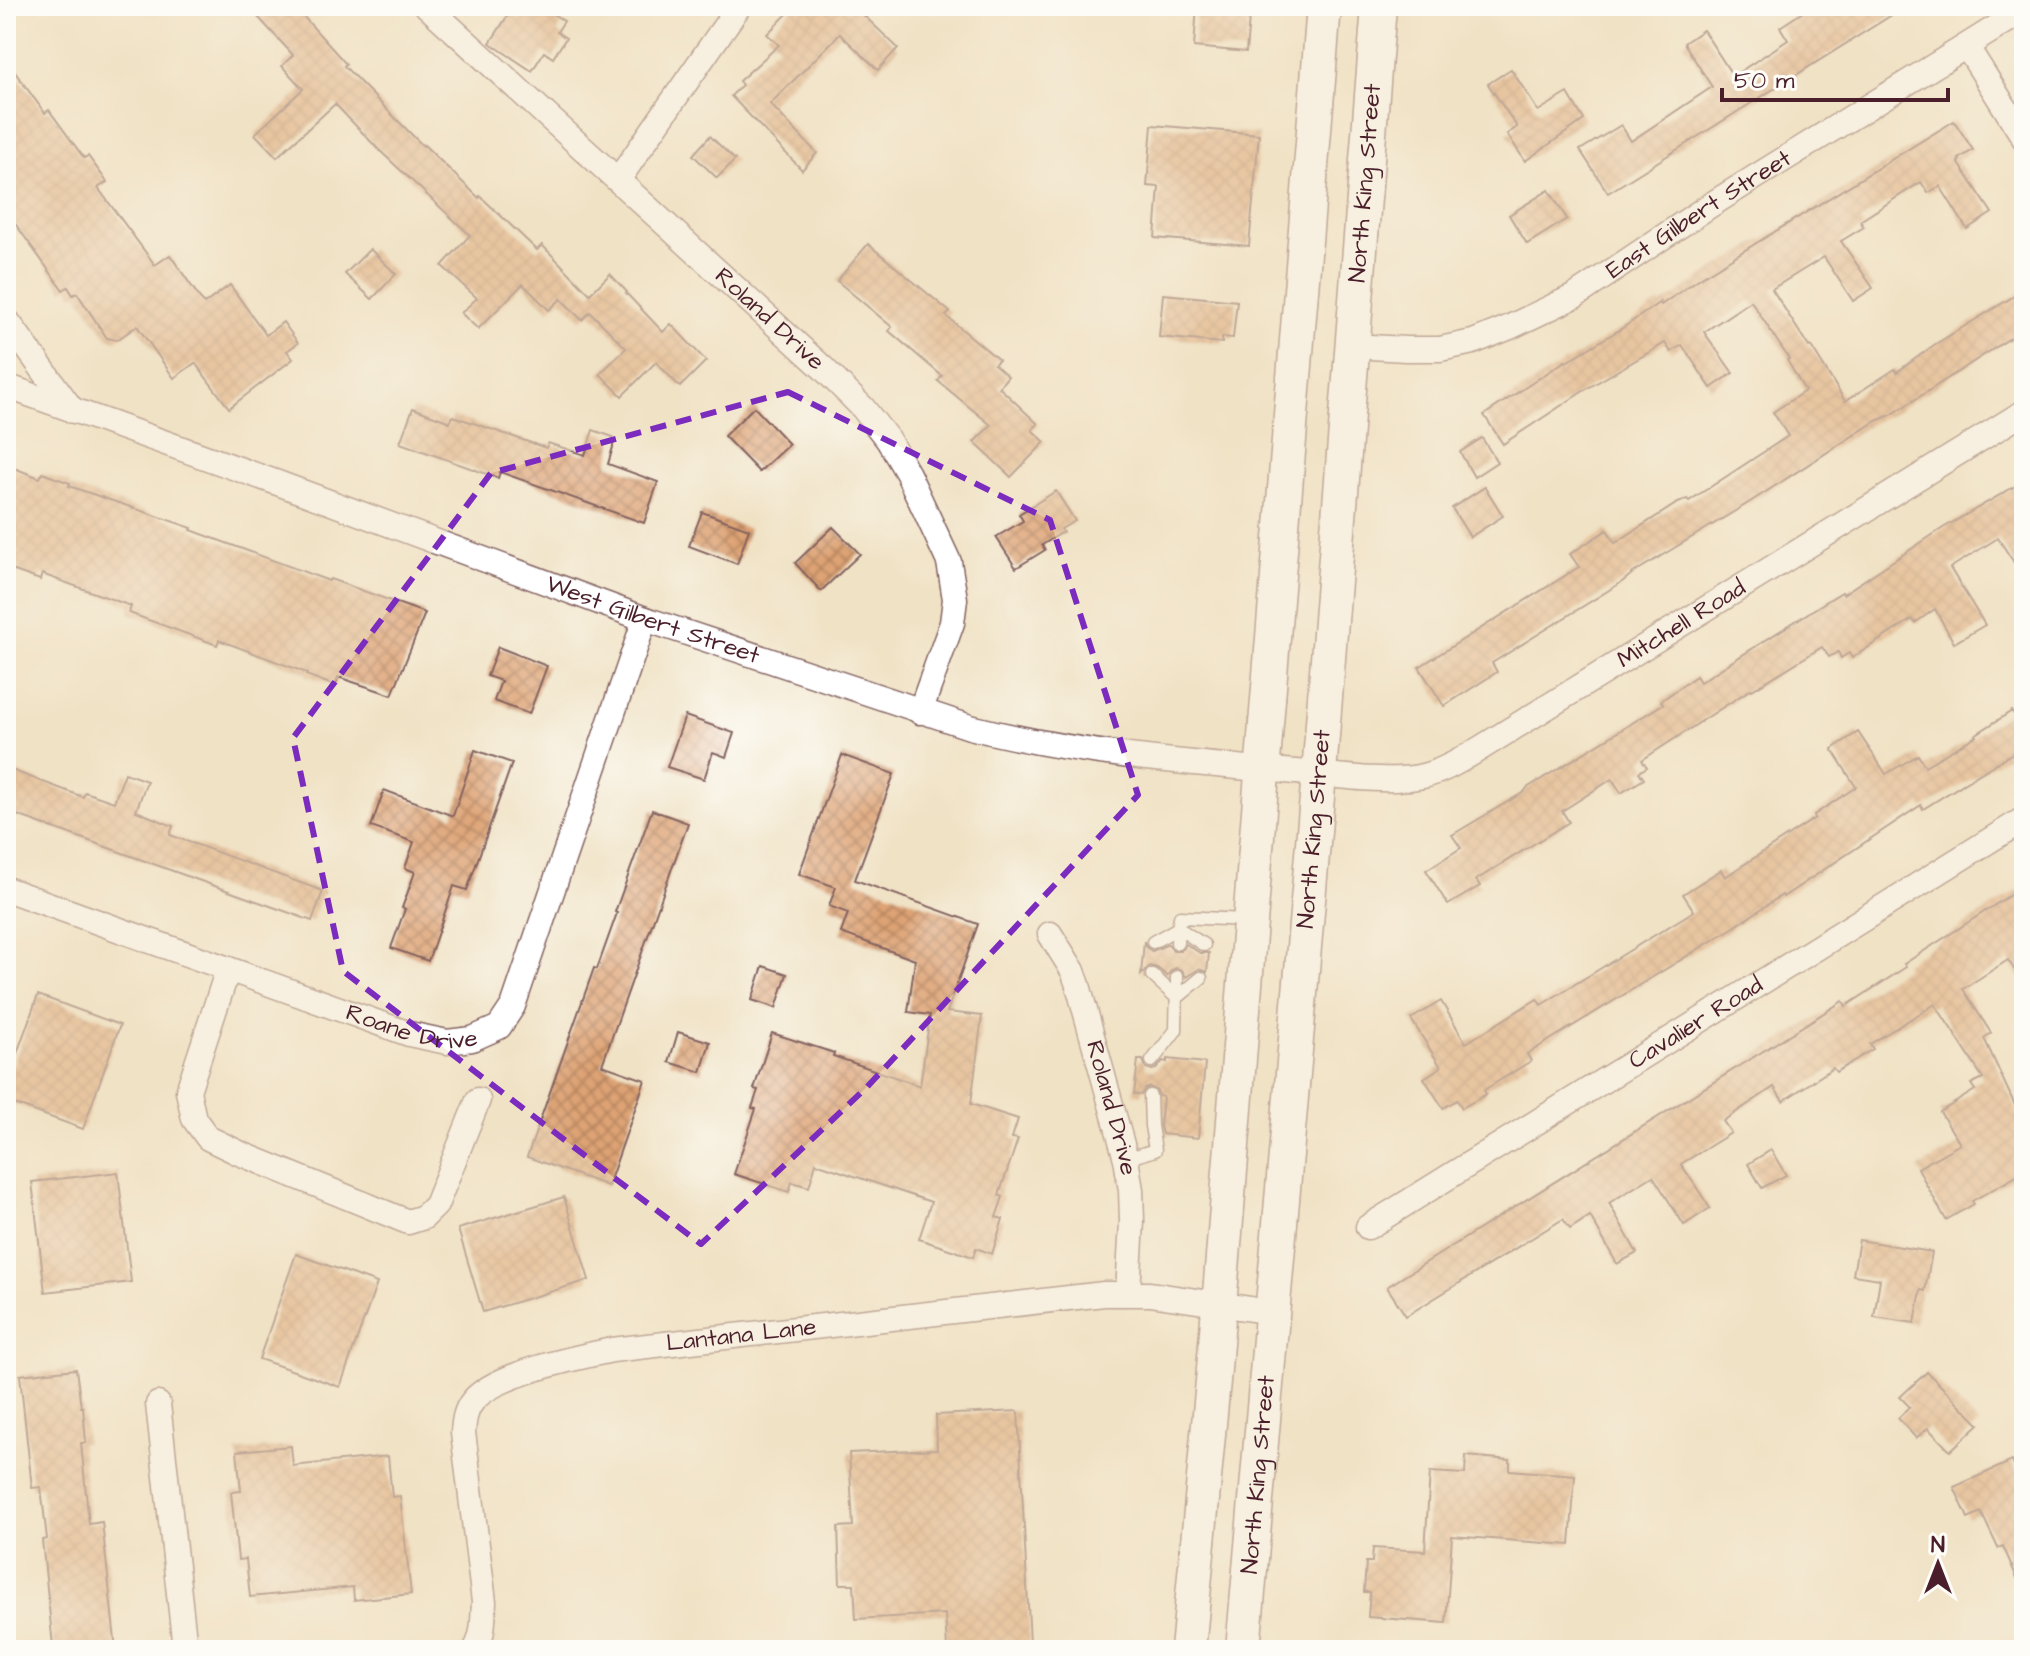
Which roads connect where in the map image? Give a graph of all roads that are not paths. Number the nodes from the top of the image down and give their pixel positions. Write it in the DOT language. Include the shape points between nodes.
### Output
graph roads {
  1 [pos="427,6"];
  2 [pos="739,6"];
  3 [pos="1324,6"];
  4 [pos="1379,6"];
  5 [pos="2024,10"];
  6 [pos="1967,47"];
  7 [pos="2024,138"];
  8 [pos="618,180"];
  9 [pos="6,319"];
  10 [pos="1352,346"];
  11 [pos="6,386"];
  12 [pos="73,411"];
  13 [pos="2024,412"];
  14 [pos="645,619"];
  15 [pos="920,712"];
  16 [pos="1262,769"];
  17 [pos="1319,774"];
  18 [pos="2024,819"];
  19 [pos="6,889"];
  20 [pos="1250,920"];
  21 [pos="1178,928"];
  22 [pos="1050,934"];
  23 [pos="1153,942"];
  24 [pos="1177,943"];
  25 [pos="1204,945"];
  26 [pos="228,969"];
  27 [pos="1152,975"];
  28 [pos="1177,977"];
  29 [pos="1201,978"];
  30 [pos="1177,998"];
  31 [pos="1152,1061"];
  32 [pos="1150,1096"];
  33 [pos="478,1100"];
  34 [pos="1126,1159"];
  35 [pos="1368,1227"];
  36 [pos="1128,1293"];
  37 [pos="1219,1304"];
  38 [pos="1271,1312"];
  39 [pos="158,1404"];
  40 [pos="187,1650"];
  41 [pos="475,1650"];
  42 [pos="1188,1650"];
  43 [pos="1243,1650"];
  1 -- 8 [label="street, Roland Drive"];
  2 -- 8 [label="street"];
  3 -- 16 [label="main road"];
  4 -- 10 [label="main road, North King Street"];
  5 -- 6 [label="street, East Gilbert Street"];
  6 -- 7 [label="street"];
  6 -- 10 [label="street, East Gilbert Street" via="1709,206 1575,296 1473,342 1440,349"];
  8 -- 15 [label="street, Roland Drive" via="863,408 908,474 949,562 955,599 952,623"];
  9 -- 12 [label="street"];
  10 -- 17 [label="main road, North King Street"];
  11 -- 12 [label="street, West Gilbert Street"];
  12 -- 14 [label="street, West Gilbert Street"];
  13 -- 17 [label="street, Mitchell Road" via="1458,761 1407,778"];
  14 -- 15 [label="street, West Gilbert Street"];
  14 -- 26 [label="street, Roane Drive" via="513,1006 499,1027 472,1039 447,1042 409,1034"];
  15 -- 16 [label="street, West Gilbert Street" via="1093,752"];
  16 -- 17 [label="street, West Gilbert Street"];
  16 -- 20 [label="main road"];
  17 -- 38 [label="main road, North King Street"];
  18 -- 35 [label="street, Cavalier Road"];
  19 -- 26 [label="street, Roane Drive"];
  20 -- 21 [label="lane" via="1180,917"];
  20 -- 37 [label="main road"];
  21 -- 23 [label="lane"];
  21 -- 24 [label="lane"];
  21 -- 25 [label="lane"];
  22 -- 34 [label="street, Roland Drive" via="1078,985"];
  26 -- 33 [label="street" via="188,1091 194,1119 208,1138 408,1222 424,1217 436,1205"];
  27 -- 30 [label="lane"];
  28 -- 30 [label="lane"];
  29 -- 30 [label="lane"];
  30 -- 31 [label="lane" via="1176,1030"];
  32 -- 34 [label="lane" via="1155,1150"];
  34 -- 36 [label="street, Roland Drive" via="1132,1221"];
  36 -- 37 [label="street, Lantana Lane"];
  36 -- 41 [label="street, Lantana Lane" via="612,1350 516,1375 485,1390 464,1416 463,1432 484,1602"];
  37 -- 38 [label="street, Lantana Lane"];
  37 -- 42 [label="main road"];
  38 -- 43 [label="main road, North King Street"];
  39 -- 40 [label="street"];
}
